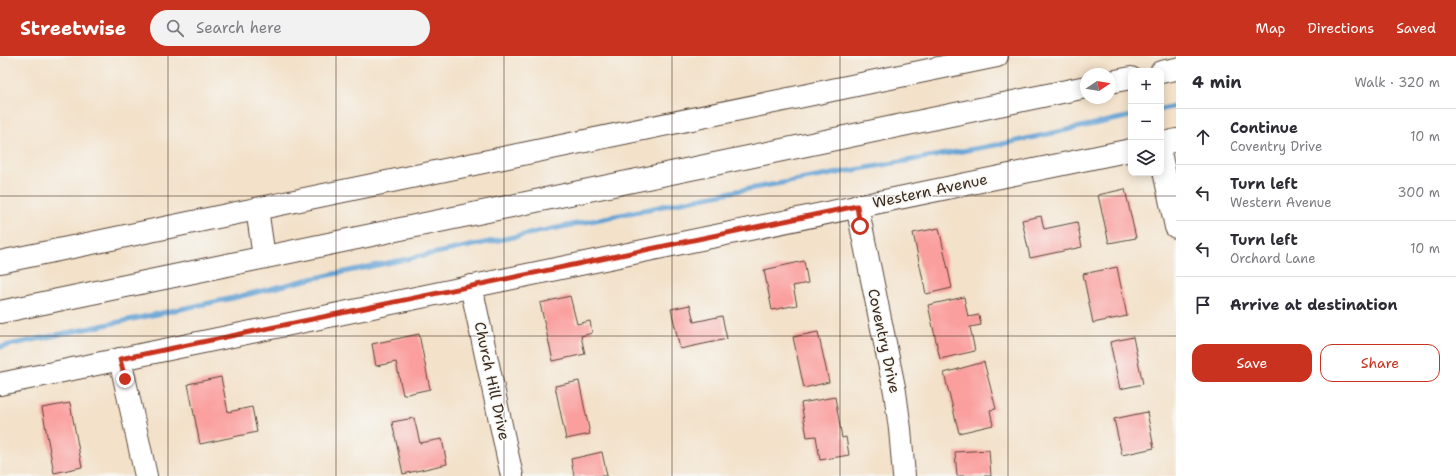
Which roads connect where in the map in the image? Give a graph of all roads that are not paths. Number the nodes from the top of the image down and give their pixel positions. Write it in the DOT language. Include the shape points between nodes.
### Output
graph roads {
  1 [pos="997,56"];
  2 [pos="1176,68"];
  3 [pos="1164,71"];
  4 [pos="1128,79"];
  5 [pos="1116,81"];
  6 [pos="1080,88"];
  7 [pos="1176,140"];
  8 [pos="1164,143"];
  9 [pos="1128,151"];
  10 [pos="1164,172"];
  11 [pos="857,206"];
  12 [pos="257,209"];
  13 [pos="1176,227"];
  14 [pos="264,257"];
  15 [pos="0,262"];
  16 [pos="471,286"];
  17 [pos="0,312"];
  18 [pos="120,359"];
  19 [pos="0,384"];
  20 [pos="146,476"];
  21 [pos="512,476"];
  22 [pos="904,476"];
  1 -- 12 [label="main road"];
  2 -- 3 [label="main road"];
  4 -- 5 [label="main road"];
  6 -- 14 [label="main road"];
  7 -- 8 [label="main road"];
  9 -- 11 [label="main road, Western Avenue"];
  10 -- 13 [label="main road"];
  11 -- 16 [label="main road, Western Avenue"];
  11 -- 22 [label="main road, Coventry Drive" via="895,392"];
  12 -- 14 [label="main road"];
  12 -- 15 [label="main road"];
  14 -- 17 [label="main road"];
  16 -- 18 [label="main road, Western Avenue"];
  16 -- 21 [label="main road, Church Hill Drive"];
  18 -- 19 [label="main road, Western Avenue"];
  18 -- 20 [label="main road"];
}
